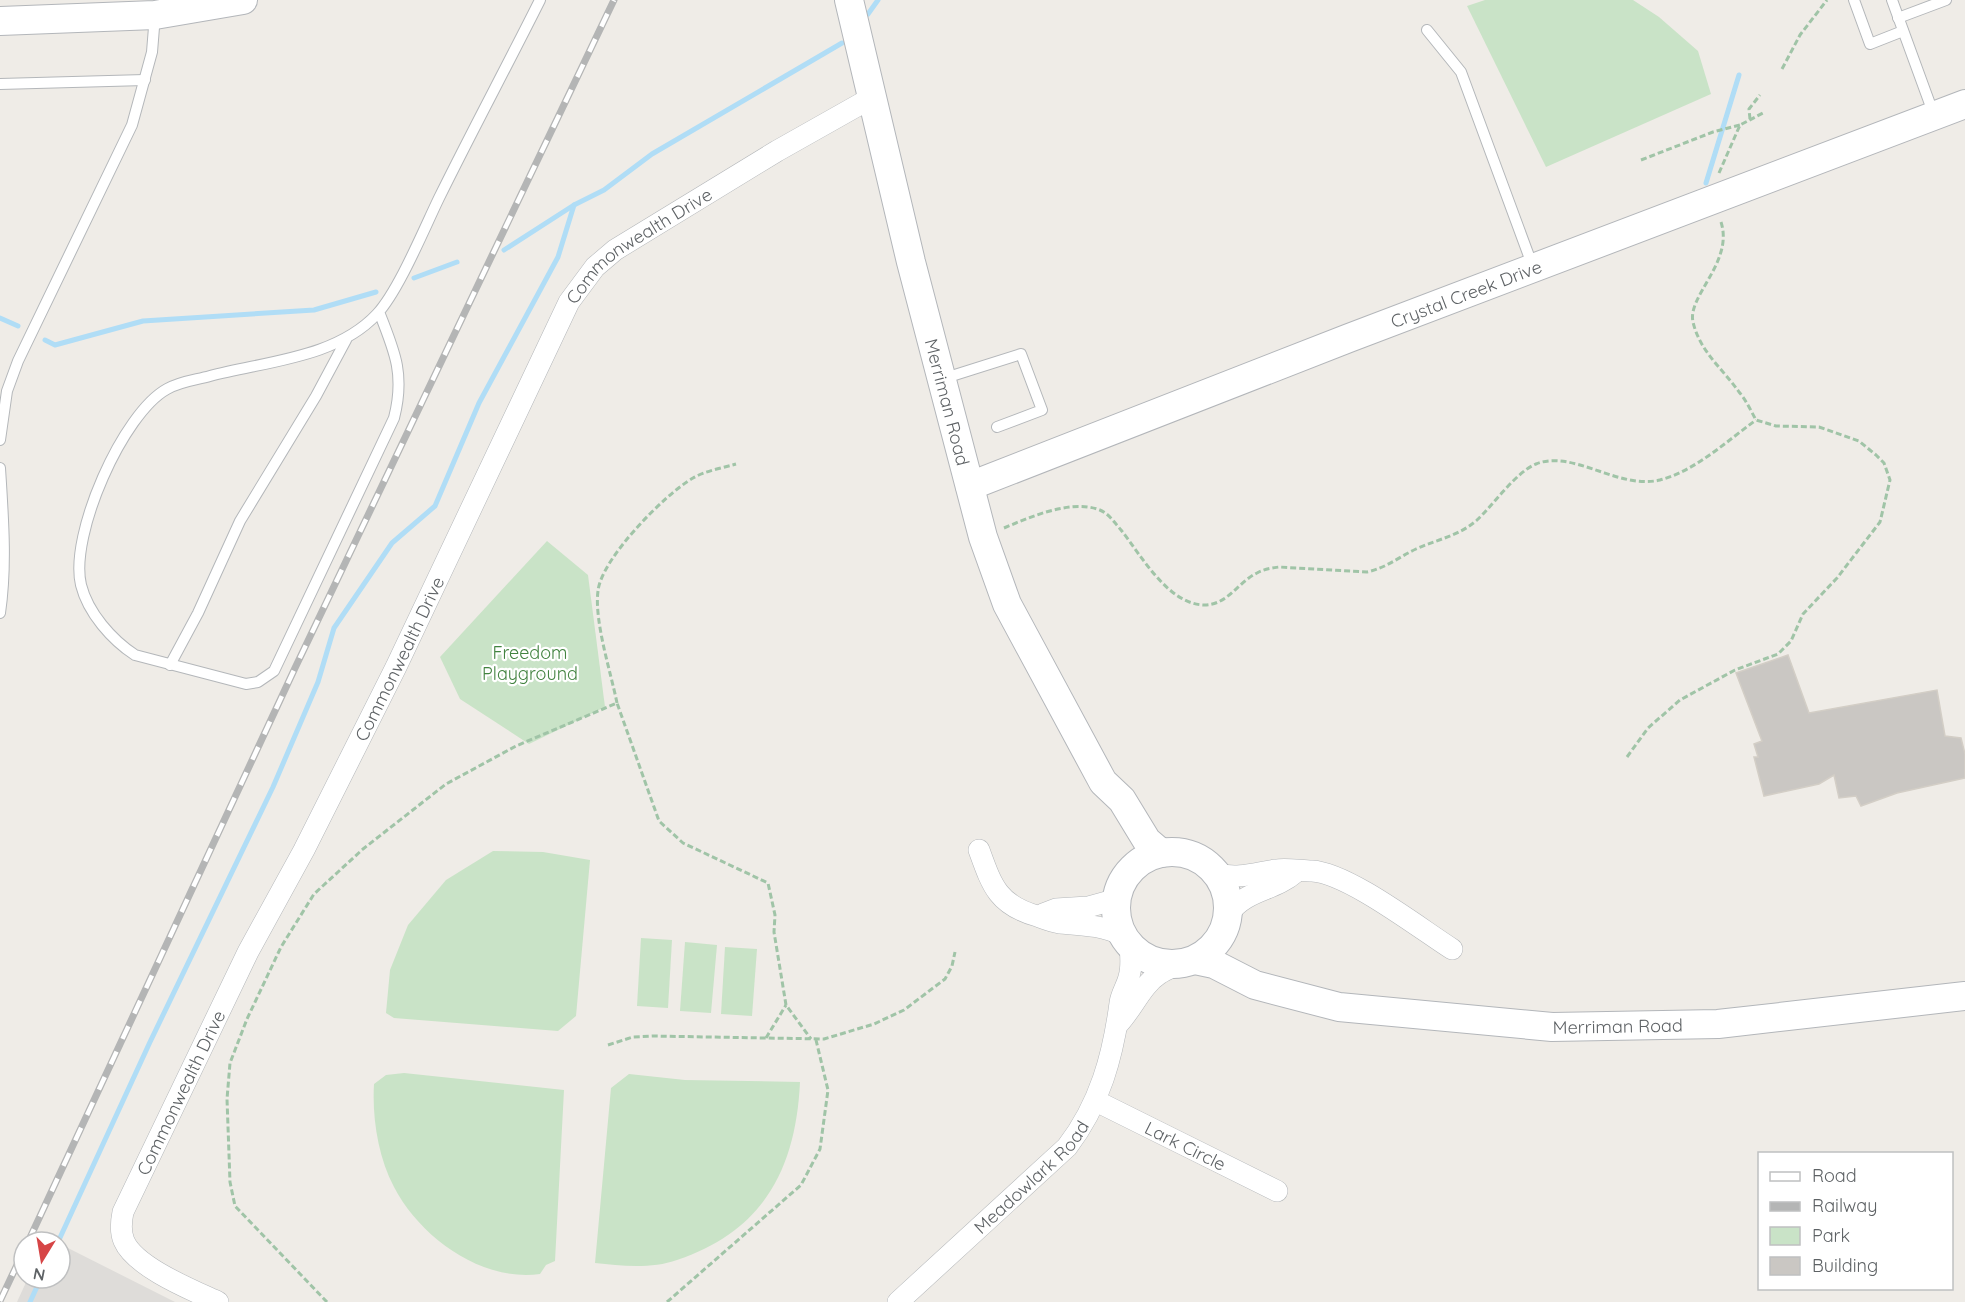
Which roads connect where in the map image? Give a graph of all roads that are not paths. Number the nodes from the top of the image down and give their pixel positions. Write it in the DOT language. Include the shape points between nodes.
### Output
graph roads {
  1 [pos="243,0"];
  2 [pos="540,0"];
  3 [pos="849,0"];
  4 [pos="1854,0"];
  5 [pos="1892,0"];
  6 [pos="1946,0"];
  7 [pos="155,15"];
  8 [pos="1898,18"];
  9 [pos="0,21"];
  10 [pos="1427,30"];
  11 [pos="1903,31"];
  12 [pos="145,80"];
  13 [pos="0,84"];
  14 [pos="871,98"];
  15 [pos="1965,104"];
  16 [pos="1934,115"];
  17 [pos="1533,267"];
  18 [pos="379,312"];
  19 [pos="346,340"];
  20 [pos="942,380"];
  21 [pos="997,426"];
  22 [pos="0,440"];
  23 [pos="0,468"];
  24 [pos="970,486"];
  25 [pos="0,613"];
  26 [pos="170,665"];
  27 [pos="1103,782"];
  28 [pos="979,850"];
  29 [pos="1161,853"];
  30 [pos="1131,870"];
  31 [pos="1296,872"];
  32 [pos="1218,874"];
  33 [pos="1117,899"];
  34 [pos="1037,916"];
  35 [pos="1227,920"];
  36 [pos="1127,940"];
  37 [pos="1452,949"];
  38 [pos="1188,961"];
  39 [pos="1272,988"];
  40 [pos="1965,996"];
  41 [pos="1119,1023"];
  42 [pos="1096,1101"];
  43 [pos="1276,1191"];
  44 [pos="218,1302"];
  45 [pos="898,1302"];
  1 -- 7 [label="main road"];
  2 -- 18 [label="lane"];
  3 -- 14 [label="main road, Merriman Road"];
  4 -- 11 [label="lane" via="1870,44"];
  5 -- 8 [label="lane"];
  6 -- 8 [label="lane"];
  7 -- 9 [label="main road"];
  7 -- 12 [label="lane"];
  8 -- 11 [label="lane"];
  10 -- 17 [label="lane" via="1461,72"];
  11 -- 16 [label="lane"];
  12 -- 13 [label="lane"];
  12 -- 22 [label="lane" via="132,125 18,361 7,392"];
  14 -- 20 [label="main road, Merriman Road"];
  14 -- 44 [label="street, Commonwealth Drive" via="615,250 595,267 569,302 396,667 248,952 123,1212 124,1240 136,1258"];
  15 -- 16 [label="main road, Crystal Creek Drive"];
  16 -- 17 [label="main road, Crystal Creek Drive"];
  17 -- 24 [label="main road, Crystal Creek Drive"];
  18 -- 19 [label="lane"];
  18 -- 26 [label="lane" via="400,375 394,418 274,671 258,682 246,684"];
  19 -- 26 [label="lane" via="235,530"];
  19 -- 26 [label="lane" via="166,389 138,417 115,453 89,512 81,546 81,585 86,601 122,646 135,655"];
  20 -- 21 [label="lane" via="1022,354 1042,410"];
  20 -- 24 [label="main road, Merriman Road"];
  23 -- 25 [label="lane" via="4,527"];
  24 -- 27 [label="main road, Merriman Road" via="983,537 1008,604"];
  27 -- 29 [label="main road, Merriman Road" via="1122,800 1147,842"];
  27 -- 30 [label="main road, Merriman Road" via="1108,808 1126,846"];
  28 -- 34 [label="street" via="990,881 1002,899 1018,911"];
  29 -- 30 [label="main road" via="1144,859"];
  29 -- 32 [label="main road" via="1192,855"];
  30 -- 33 [label="main road"];
  31 -- 32 [label="street" via="1279,869 1242,877"];
  31 -- 35 [label="street" via="1283,883 1239,900"];
  31 -- 37 [label="street" via="1314,871 1352,885"];
  32 -- 35 [label="main road" via="1226,893"];
  33 -- 34 [label="street"];
  33 -- 36 [label="main road" via="1116,912"];
  34 -- 36 [label="street" via="1058,923 1094,925"];
  35 -- 38 [label="main road" via="1214,946"];
  35 -- 39 [label="main road" via="1237,954 1262,974"];
  36 -- 38 [label="main road" via="1154,961"];
  36 -- 41 [label="street, Meadowlark Road" via="1131,967 1120,1000"];
  38 -- 39 [label="main road, Merriman Road" via="1214,964 1255,985"];
  38 -- 41 [label="street, Meadowlark Road" via="1158,974"];
  39 -- 40 [label="main road, Merriman Road" via="1339,1007 1552,1028 1718,1024"];
  41 -- 42 [label="street, Meadowlark Road"];
  42 -- 43 [label="street, Lark Circle"];
  42 -- 45 [label="street, Meadowlark Road" via="1067,1147"];
}
